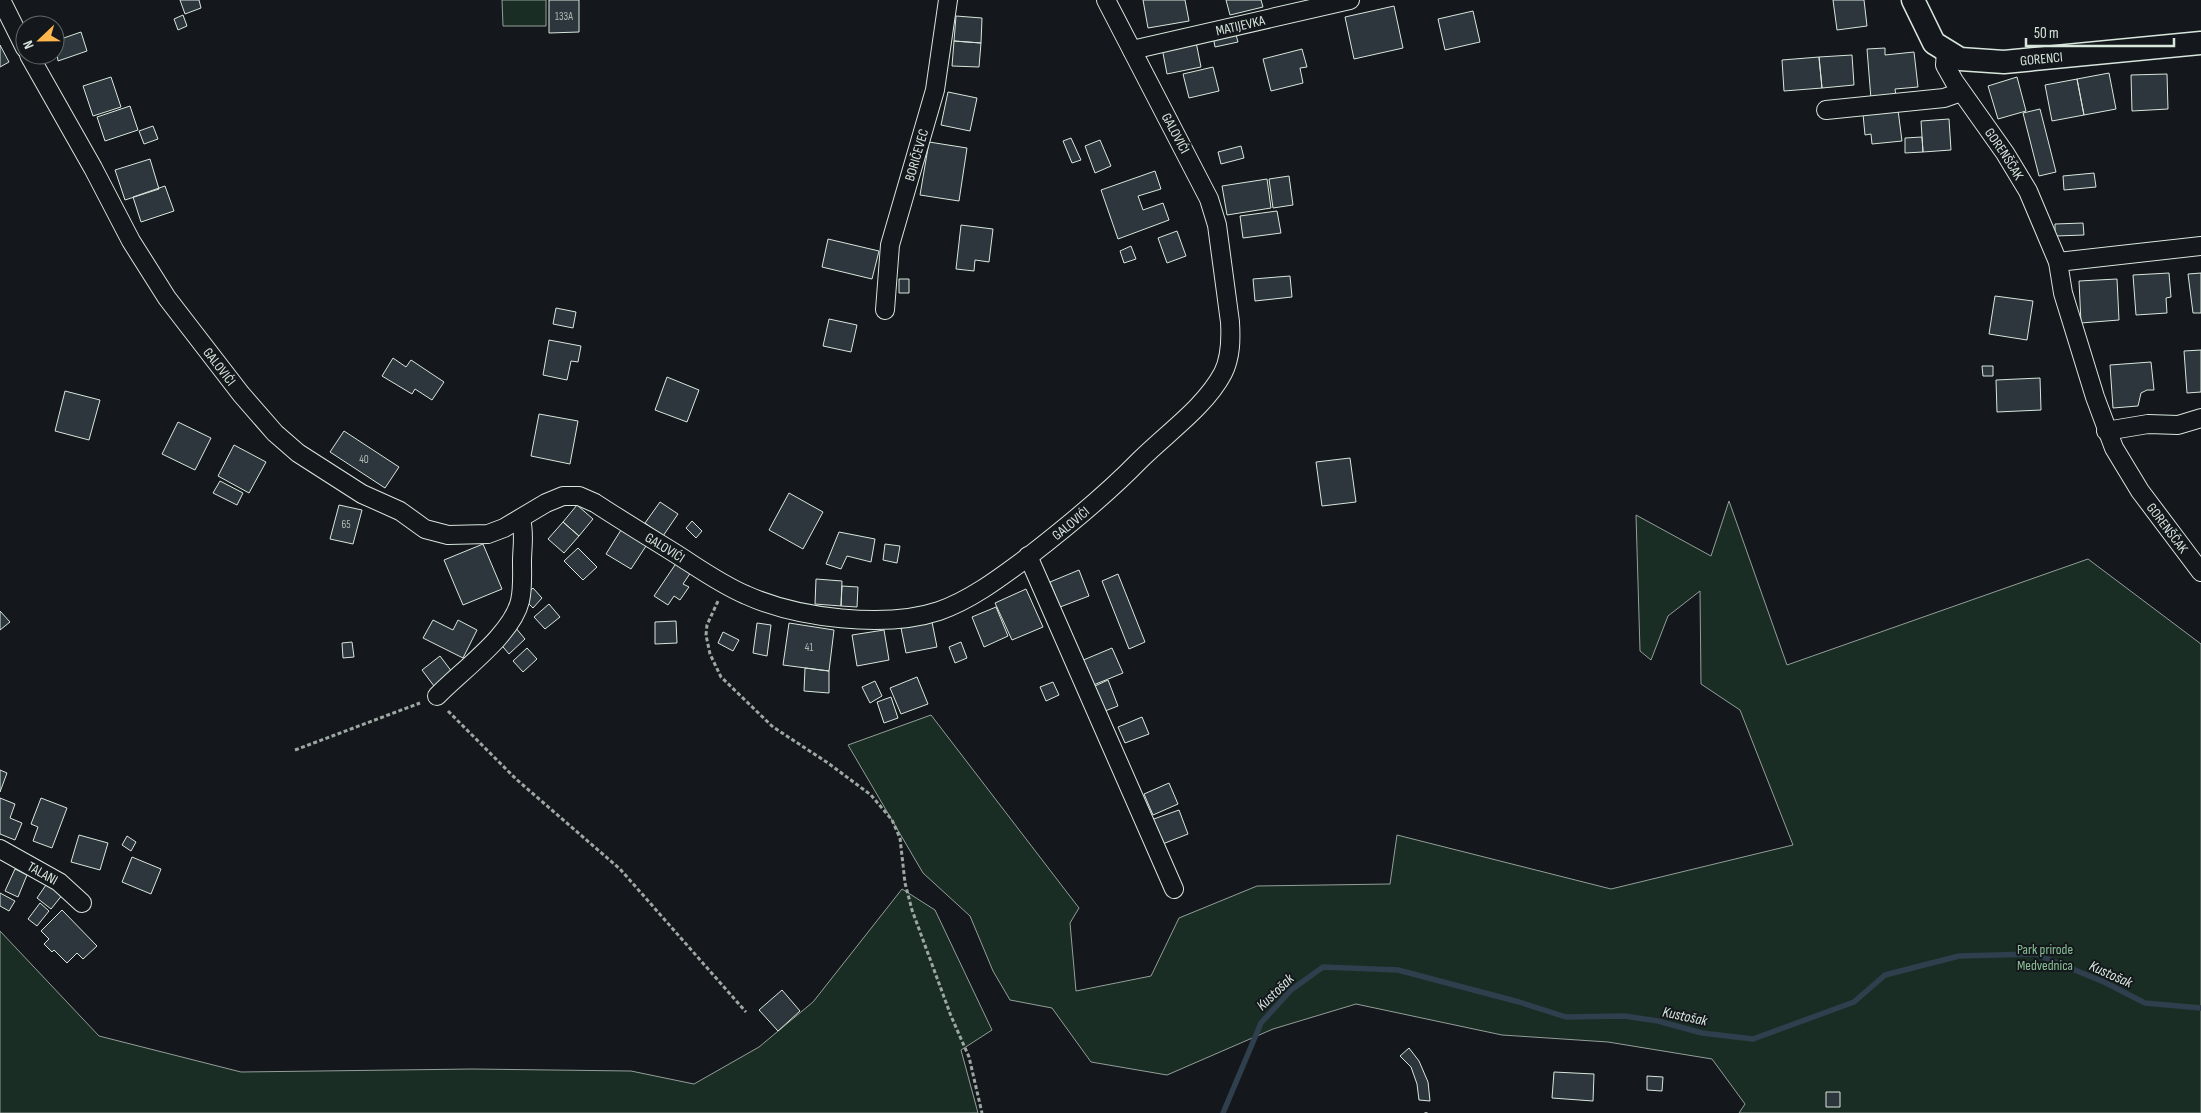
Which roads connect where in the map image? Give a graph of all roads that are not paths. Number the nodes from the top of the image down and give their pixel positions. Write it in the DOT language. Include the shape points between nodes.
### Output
graph roads {
  1 [pos="1,0"];
  2 [pos="948,0"];
  3 [pos="1106,0"];
  4 [pos="1350,0"];
  5 [pos="1913,0"];
  6 [pos="15,28"];
  7 [pos="2201,43"];
  8 [pos="1132,50"];
  9 [pos="1946,52"];
  10 [pos="35,65"];
  11 [pos="1961,92"];
  12 [pos="1826,110"];
  13 [pos="2201,246"];
  14 [pos="2058,262"];
  15 [pos="885,310"];
  16 [pos="2201,418"];
  17 [pos="2106,431"];
  18 [pos="521,520"];
  19 [pos="1028,556"];
  20 [pos="2201,572"];
  21 [pos="437,696"];
  22 [pos="0,849"];
  23 [pos="1174,889"];
  24 [pos="82,903"];
  1 -- 6 [label="street"];
  2 -- 15 [label="street, BORIČEVEC" via="935,90 892,238"];
  3 -- 8 [label="street, GALOVIĆI"];
  4 -- 8 [label="street, MATIJEVKA"];
  5 -- 9 [label="street, GORENCI" via="1934,43"];
  7 -- 9 [label="street, GORENCI" via="2004,62 1960,59"];
  8 -- 19 [label="street, GALOVIĆI" via="1213,210 1230,322 1230,351 1224,372 1199,404 1096,503"];
  9 -- 11 [label="street, GORENŠČAK" via="1945,65"];
  10 -- 18 [label="street, GALOVIĆI" via="151,274 184,321 274,433 298,453 347,484 400,511 425,529 462,536 482,535"];
  11 -- 12 [label="street" via="1944,98"];
  11 -- 14 [label="street, GORENŠČAK" via="2022,179"];
  13 -- 14 [label="street"];
  14 -- 17 [label="street, GORENŠČAK" via="2063,293"];
  16 -- 17 [label="street" via="2178,425 2148,424"];
  17 -- 20 [label="street, GORENŠČAK" via="2140,492"];
  18 -- 19 [label="street, GALOVIĆI" via="554,499 580,496 748,596 800,612 864,620 929,614 951,606 999,578"];
  18 -- 21 [label="street" via="524,532 522,588 517,610 478,659"];
  19 -- 23 [label="street"];
  22 -- 24 [label="street, TALANI" via="58,882"];
}
